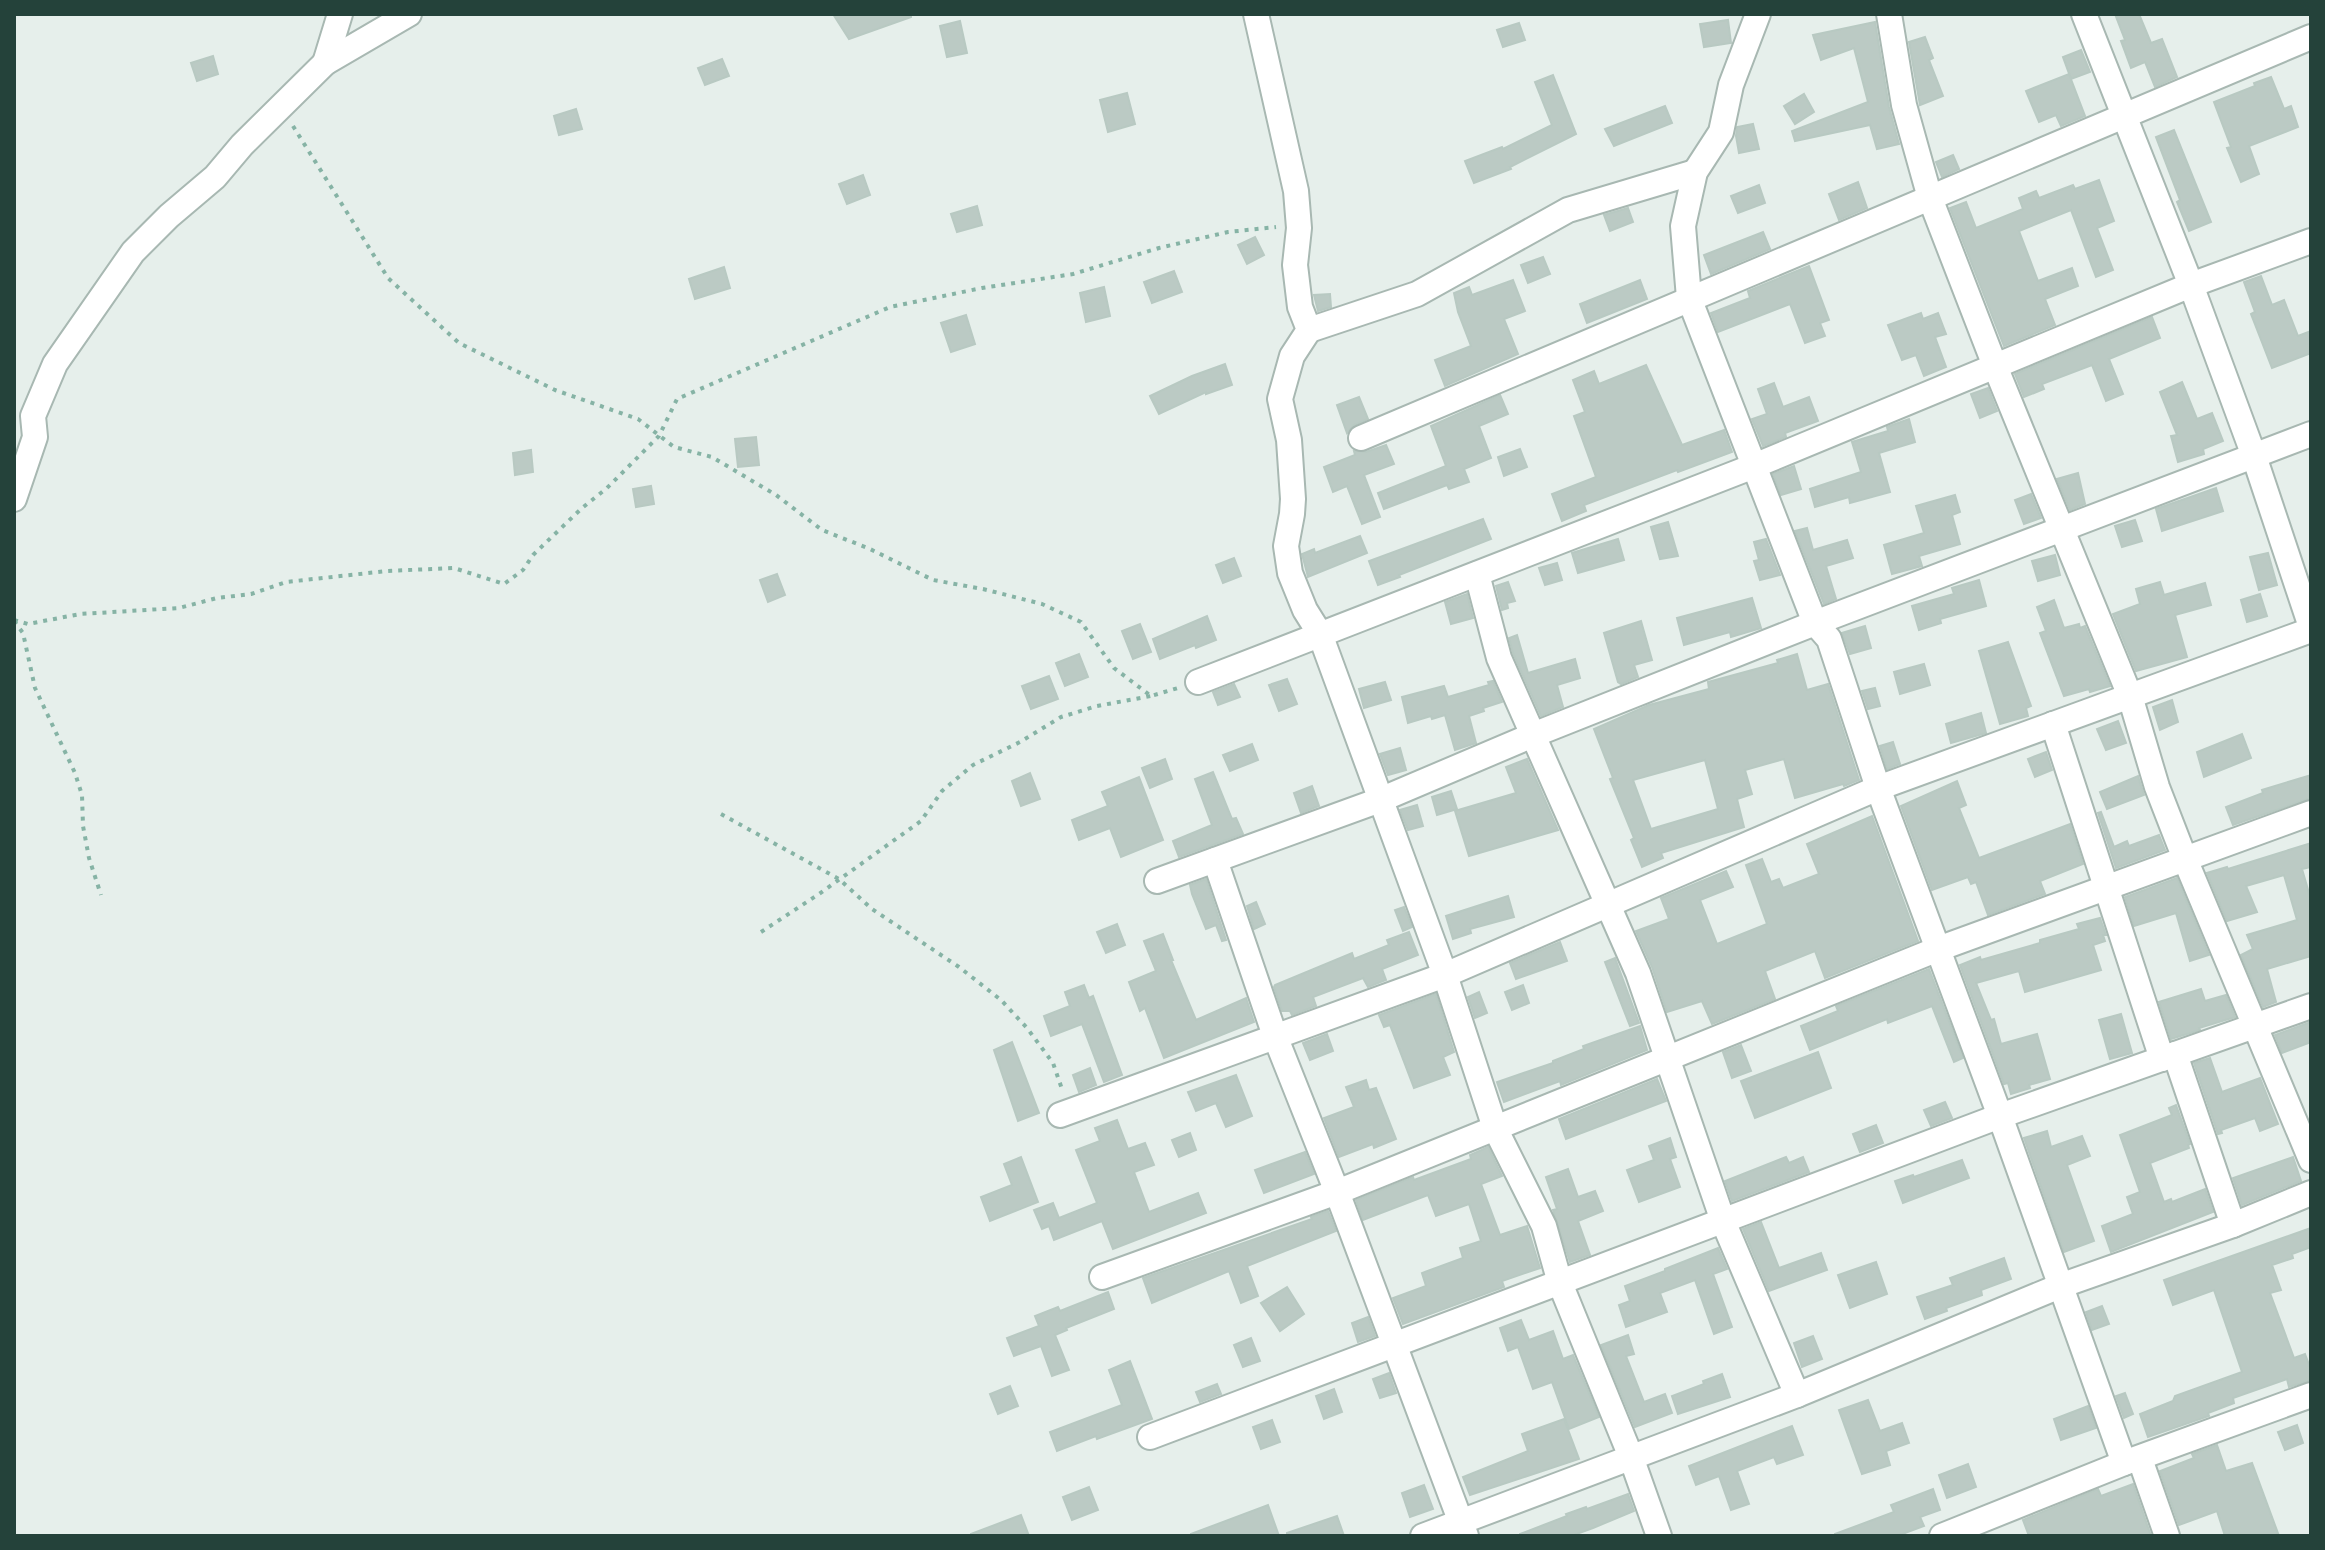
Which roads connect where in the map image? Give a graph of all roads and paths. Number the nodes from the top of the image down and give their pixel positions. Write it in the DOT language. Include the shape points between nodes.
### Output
graph roads {
  1 [pos="340,14"];
  2 [pos="409,14"];
  3 [pos="1256,14"];
  4 [pos="1758,14"];
  5 [pos="1889,14"];
  6 [pos="2084,14"];
  7 [pos="2311,37"];
  8 [pos="325,63"];
  9 [pos="282,107"];
  10 [pos="2125,117"];
  11 [pos="1695,172"];
  12 [pos="1930,198"];
  13 [pos="1299,228"];
  14 [pos="2311,241"];
  15 [pos="2191,285"];
  16 [pos="1689,298"];
  17 [pos="1309,330"];
  18 [pos="1995,366"];
  19 [pos="2311,434"];
  20 [pos="659,436"];
  21 [pos="1361,438"];
  22 [pos="2254,456"];
  23 [pos="1754,466"];
  24 [pos="14,499"];
  25 [pos="2063,529"];
  26 [pos="1477,574"];
  27 [pos="14,621"];
  28 [pos="1815,623"];
  29 [pos="2311,629"];
  30 [pos="1320,634"];
  31 [pos="1198,682"];
  32 [pos="1151,696"];
  33 [pos="2130,696"];
  34 [pos="2053,724"];
  35 [pos="1533,735"];
  36 [pos="1878,788"];
  37 [pos="1380,800"];
  38 [pos="2311,813"];
  39 [pos="721,814"];
  40 [pos="2185,859"];
  41 [pos="1215,860"];
  42 [pos="839,879"];
  43 [pos="1157,881"];
  44 [pos="2107,888"];
  45 [pos="101,895"];
  46 [pos="1608,904"];
  47 [pos="761,932"];
  48 [pos="1938,949"];
  49 [pos="1445,975"];
  50 [pos="2311,1006"];
  51 [pos="2253,1026"];
  52 [pos="1275,1036"];
  53 [pos="2169,1056"];
  54 [pos="1668,1058"];
  55 [pos="1060,1115"];
  56 [pos="2000,1116"];
  57 [pos="1495,1128"];
  58 [pos="2311,1160"];
  59 [pos="1337,1192"];
  60 [pos="2311,1193"];
  61 [pos="1723,1221"];
  62 [pos="2233,1225"];
  63 [pos="1102,1277"];
  64 [pos="1560,1283"];
  65 [pos="2060,1286"];
  66 [pos="1394,1345"];
  67 [pos="1797,1395"];
  68 [pos="2311,1395"];
  69 [pos="1150,1437"];
  70 [pos="1631,1457"];
  71 [pos="2132,1461"];
  72 [pos="1463,1529"];
  73 [pos="1952,1534"];
  74 [pos="1423,1536"];
  75 [pos="1659,1536"];
  76 [pos="2167,1536"];
  1 -- 8 [label="street"];
  2 -- 8 [label="street"];
  3 -- 13 [label="street" via="1296,191"];
  4 -- 11 [label="street" via="1731,85 1721,132"];
  5 -- 12 [label="street" via="1904,105"];
  6 -- 10 [label="street"];
  7 -- 10 [label="street"];
  8 -- 9 [label="street"];
  9 -- 20 [label="path" via="388,278 459,343 555,390 638,419"];
  9 -- 24 [label="street" via="133,252 55,364 33,416 35,437"];
  10 -- 12 [label="street"];
  10 -- 15 [label="street"];
  11 -- 16 [label="street" via="1683,226"];
  11 -- 17 [label="street" via="1568,210 1417,294"];
  12 -- 16 [label="street"];
  12 -- 18 [label="street"];
  13 -- 17 [label="street" via="1295,265"];
  13 -- 20 [label="path" via="1228,232 1073,274 890,307 677,399"];
  14 -- 15 [label="street"];
  15 -- 18 [label="street"];
  15 -- 22 [label="street"];
  16 -- 21 [label="street"];
  16 -- 23 [label="street"];
  17 -- 30 [label="street" via="1292,356 1280,399 1293,499 1286,546 1290,573"];
  18 -- 23 [label="street"];
  18 -- 25 [label="street"];
  19 -- 22 [label="street"];
  20 -- 27 [label="path" via="504,584 454,568 387,571 286,582 179,608 80,614 28,624"];
  20 -- 32 [label="path" via="674,447 712,457 822,530 933,580 1042,604 1081,622 1114,668"];
  22 -- 25 [label="street"];
  22 -- 29 [label="street"];
  23 -- 26 [label="street"];
  23 -- 28 [label="street"];
  25 -- 28 [label="street"];
  25 -- 33 [label="street"];
  26 -- 30 [label="street"];
  26 -- 35 [label="street" via="1499,658"];
  27 -- 45 [label="path" via="23,633 35,688 82,795 89,858"];
  28 -- 35 [label="street"];
  28 -- 36 [label="street" via="1829,639"];
  29 -- 33 [label="street"];
  30 -- 31 [label="street"];
  30 -- 37 [label="street"];
  31 -- 32 [label="path"];
  32 -- 42 [label="path" via="1061,717 973,765 942,791 921,821"];
  33 -- 34 [label="street"];
  33 -- 40 [label="street"];
  34 -- 36 [label="street"];
  34 -- 44 [label="street"];
  35 -- 37 [label="street"];
  35 -- 46 [label="street"];
  36 -- 46 [label="street"];
  36 -- 48 [label="street"];
  37 -- 41 [label="street"];
  37 -- 49 [label="street"];
  38 -- 40 [label="street"];
  39 -- 42 [label="path"];
  40 -- 44 [label="street"];
  40 -- 51 [label="street"];
  41 -- 43 [label="street"];
  41 -- 52 [label="street"];
  42 -- 47 [label="path"];
  42 -- 55 [label="path" via="872,909 1001,1000 1053,1063 1065,1096"];
  44 -- 48 [label="street"];
  44 -- 53 [label="street"];
  46 -- 49 [label="street"];
  46 -- 54 [label="street"];
  48 -- 54 [label="street"];
  48 -- 56 [label="street"];
  49 -- 52 [label="street"];
  49 -- 57 [label="street"];
  50 -- 51 [label="street"];
  51 -- 53 [label="street"];
  51 -- 58 [label="street"];
  52 -- 55 [label="street"];
  52 -- 59 [label="street"];
  53 -- 56 [label="street"];
  53 -- 62 [label="street"];
  54 -- 57 [label="street"];
  54 -- 61 [label="street"];
  56 -- 61 [label="street"];
  56 -- 65 [label="street"];
  57 -- 59 [label="street"];
  57 -- 64 [label="street" via="1544,1226"];
  59 -- 63 [label="street"];
  59 -- 66 [label="street"];
  60 -- 62 [label="street"];
  61 -- 64 [label="street"];
  61 -- 67 [label="street"];
  62 -- 65 [label="street"];
  64 -- 66 [label="street"];
  64 -- 70 [label="street"];
  65 -- 67 [label="street"];
  65 -- 71 [label="street"];
  66 -- 69 [label="street"];
  66 -- 72 [label="street"];
  67 -- 70 [label="street"];
  68 -- 71 [label="street"];
  70 -- 72 [label="street"];
  70 -- 75 [label="street"];
  71 -- 73 [label="street"];
  71 -- 76 [label="street"];
  72 -- 74 [label="street"];
}
